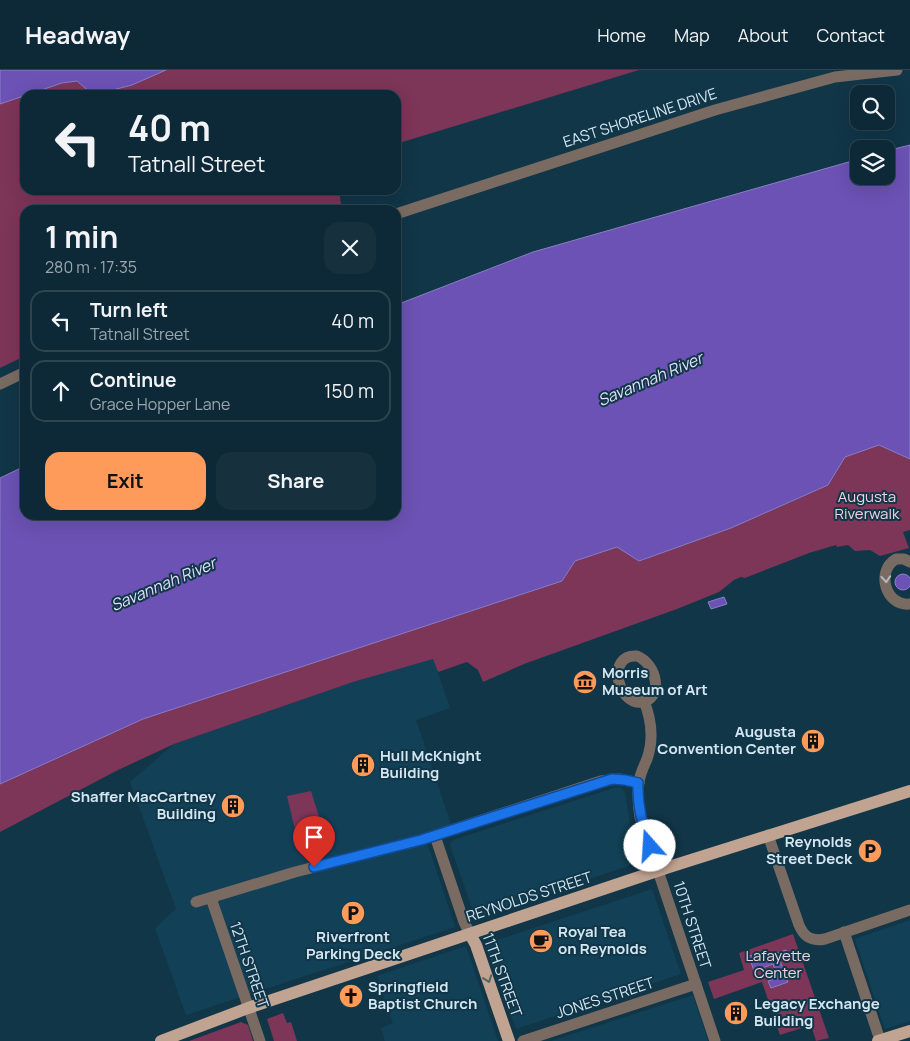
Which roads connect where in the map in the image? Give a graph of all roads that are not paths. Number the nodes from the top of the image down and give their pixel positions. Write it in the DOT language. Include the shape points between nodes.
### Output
graph roads {
  1 [pos="898,70"];
  2 [pos="401,212"];
  3 [pos="20,374"];
  4 [pos="0,384"];
  5 [pos="910,562"];
  6 [pos="910,604"];
  7 [pos="644,701"];
  8 [pos="638,783"];
  9 [pos="910,791"];
  10 [pos="768,835"];
  11 [pos="435,836"];
  12 [pos="658,871"];
  13 [pos="211,898"];
  14 [pos="196,902"];
  15 [pos="910,910"];
  16 [pos="844,932"];
  17 [pos="470,934"];
  18 [pos="696,984"];
  19 [pos="248,1008"];
  20 [pos="910,1030"];
  21 [pos="161,1041"];
  22 [pos="260,1041"];
  23 [pos="509,1041"];
  24 [pos="523,1041"];
  25 [pos="714,1041"];
  26 [pos="879,1041"];
  1 -- 2 [label="street, EAST SHORELINE DRIVE" via="835,77 714,110"];
  3 -- 4 [label="street"];
  5 -- 6 [label="street, one-way" via="896,559 886,567 884,575 892,598 902,604"];
  7 -- 8 [label="street, 10TH STREET" via="651,723 651,741"];
  8 -- 11 [label="street" via="619,779 601,782"];
  8 -- 12 [label="street, 10TH STREET" via="640,817"];
  9 -- 10 [label="main road, REYNOLDS STREET"];
  10 -- 12 [label="main road, REYNOLDS STREET"];
  10 -- 16 [label="street" via="801,931 809,939 819,940"];
  11 -- 13 [label="street" via="295,872"];
  11 -- 17 [label="street, 11TH STREET"];
  12 -- 17 [label="main road, REYNOLDS STREET"];
  12 -- 18 [label="street, 10TH STREET"];
  13 -- 14 [label="street"];
  13 -- 19 [label="street, 12TH STREET"];
  15 -- 16 [label="street"];
  16 -- 26 [label="street"];
  17 -- 19 [label="main road, REYNOLDS STREET"];
  17 -- 23 [label="main road, 11TH STREET, one-way"];
  18 -- 24 [label="street, JONES STREET"];
  18 -- 25 [label="street, 10TH STREET"];
  19 -- 21 [label="main road, REYNOLDS STREET"];
  19 -- 22 [label="street, 12TH STREET"];
  20 -- 26 [label="main road"];
}
